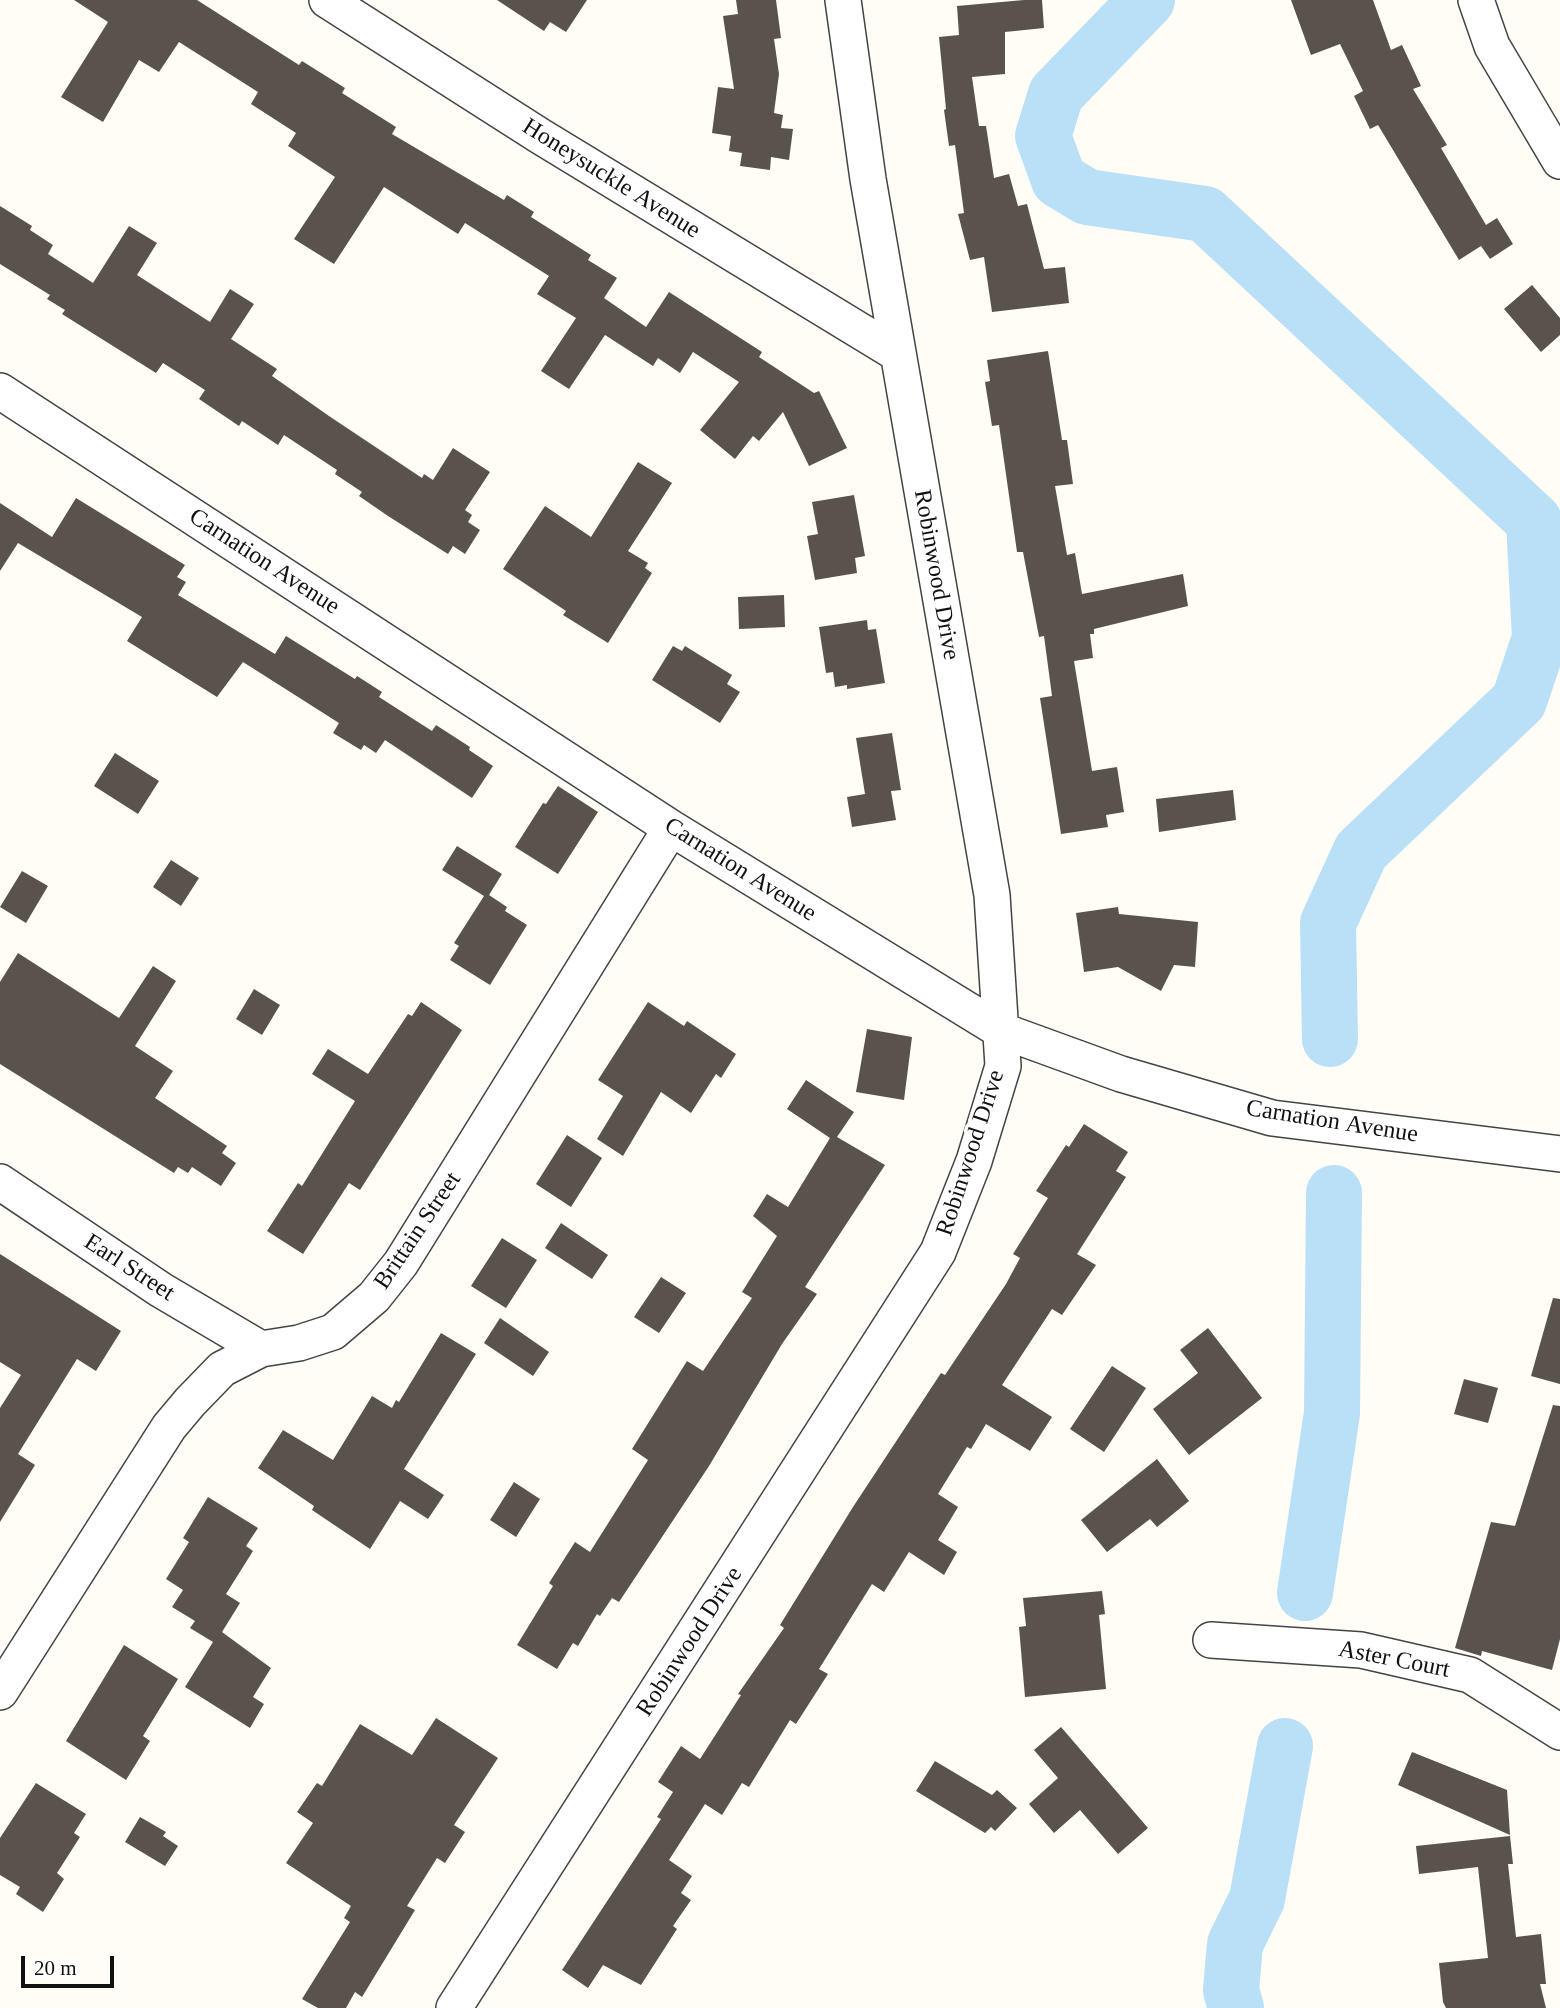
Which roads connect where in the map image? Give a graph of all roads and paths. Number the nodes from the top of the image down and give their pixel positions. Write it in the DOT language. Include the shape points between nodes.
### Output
graph roads {
  1 [pos="327,0"];
  2 [pos="843,0"];
  3 [pos="1476,0"];
  4 [pos="1560,161"];
  5 [pos="898,354"];
  6 [pos="0,391"];
  7 [pos="671,828"];
  8 [pos="1000,1030"];
  9 [pos="1560,1154"];
  10 [pos="0,1182"];
  11 [pos="261,1349"];
  12 [pos="1211,1640"];
  13 [pos="0,1692"];
  14 [pos="1560,1732"];
  15 [pos="454,2008"];
  1 -- 5 [label="street, Honeysuckle Avenue"];
  2 -- 5 [label="street, Robinwood Drive"];
  3 -- 4 [label="street" via="1492,46"];
  5 -- 8 [label="street, Robinwood Drive" via="992,895"];
  6 -- 7 [label="street, Carnation Avenue"];
  7 -- 8 [label="street, Carnation Avenue"];
  7 -- 11 [label="street, Brittain Street" via="381,1288 333,1332"];
  8 -- 9 [label="street, Carnation Avenue" via="1121,1074 1272,1118"];
  8 -- 15 [label="street, Robinwood Drive" via="1003,1066 974,1161 938,1252"];
  10 -- 11 [label="street, Earl Street" via="161,1290"];
  11 -- 13 [label="street, Brittain Street" via="222,1369 169,1427"];
  12 -- 14 [label="street, Aster Court" via="1361,1650 1470,1675"];
}
